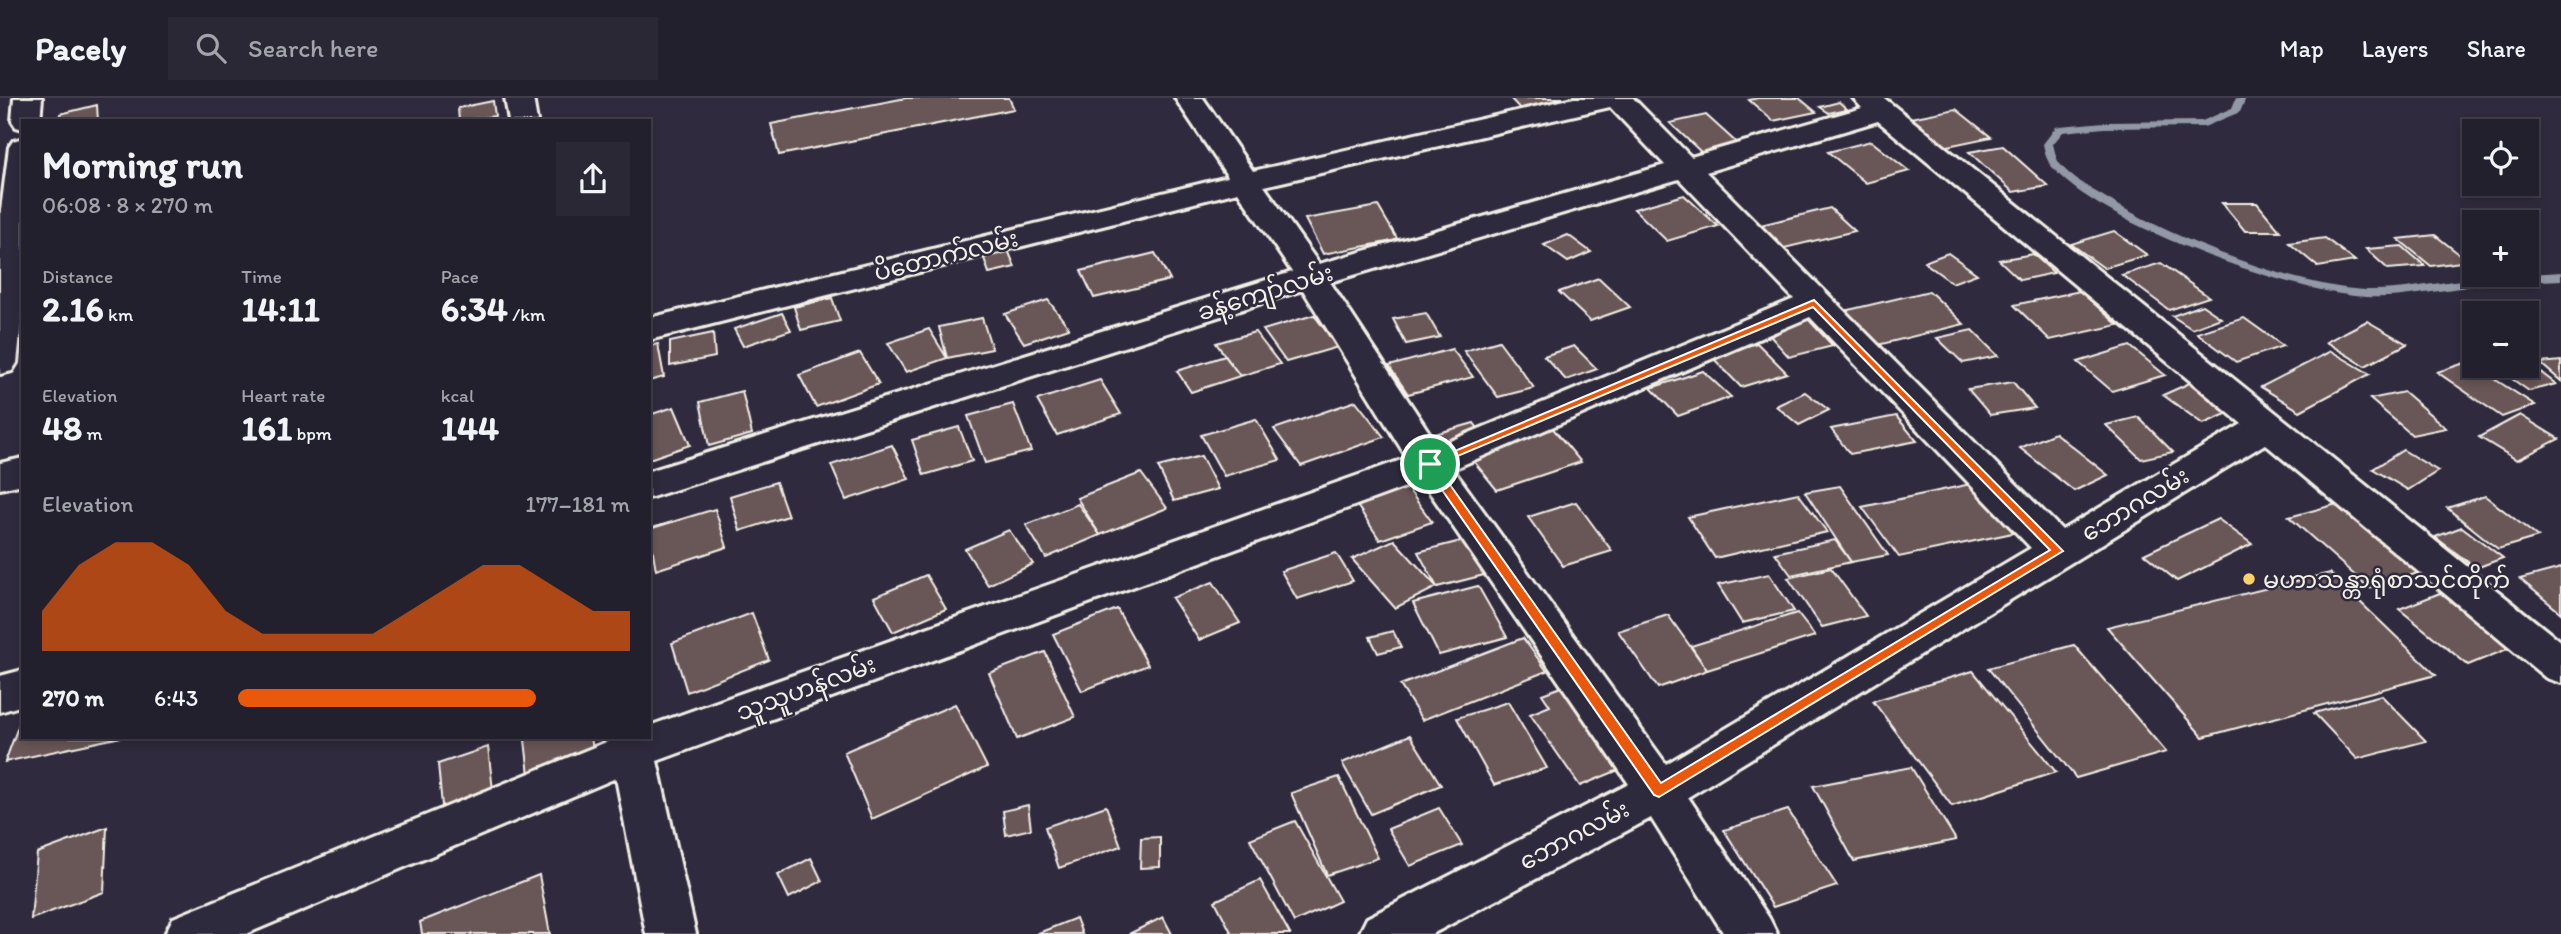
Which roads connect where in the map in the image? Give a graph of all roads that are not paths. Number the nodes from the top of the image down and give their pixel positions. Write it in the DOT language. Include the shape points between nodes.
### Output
graph roads {
  1 [pos="29,98"];
  2 [pos="519,98"];
  3 [pos="1189,98"];
  4 [pos="1611,98"];
  5 [pos="1616,98"];
  6 [pos="1875,105"];
  7 [pos="26,119"];
  8 [pos="523,119"];
  9 [pos="21,159"];
  10 [pos="1684,169"];
  11 [pos="1243,182"];
  12 [pos="5,256"];
  13 [pos="1311,277"];
  14 [pos="1814,303"];
  15 [pos="651,329"];
  16 [pos="0,363"];
  17 [pos="2265,427"];
  18 [pos="1430,464"];
  19 [pos="21,471"];
  20 [pos="0,476"];
  21 [pos="651,484"];
  22 [pos="2057,551"];
  23 [pos="2561,666"];
  24 [pos="21,688"];
  25 [pos="0,694"];
  26 [pos="651,737"];
  27 [pos="631,744"];
  28 [pos="1659,791"];
  29 [pos="190,934"];
  30 [pos="671,934"];
  31 [pos="1384,934"];
  32 [pos="1752,934"];
  1 -- 7 [label="street"];
  2 -- 8 [label="street"];
  3 -- 11 [label="street"];
  4 -- 11 [label="street, ပိတောက်လမ်း"];
  5 -- 10 [label="street"];
  6 -- 10 [label="street, ခန့်ကျော်လမ်း"];
  6 -- 17 [label="street"];
  9 -- 12 [label="street"];
  10 -- 13 [label="street, ခန့်ကျော်လမ်း"];
  10 -- 14 [label="street"];
  11 -- 13 [label="street"];
  11 -- 15 [label="street, ပိတောက်လမ်း"];
  12 -- 16 [label="street"];
  13 -- 18 [label="street"];
  13 -- 21 [label="street, ခန့်ကျော်လမ်း"];
  14 -- 18 [label="street, သူသူဟန်လမ်း"];
  14 -- 22 [label="street"];
  17 -- 22 [label="street, ဘောဂလမ်း"];
  17 -- 23 [label="street"];
  18 -- 26 [label="street, သူသူဟန်လမ်း"];
  18 -- 28 [label="street"];
  19 -- 20 [label="street"];
  22 -- 28 [label="street, ဘောဂလမ်း"];
  24 -- 25 [label="street"];
  27 -- 29 [label="street, သူသူဟန်လမ်း"];
  27 -- 30 [label="street"];
  28 -- 31 [label="street, ဘောဂလမ်း"];
  28 -- 32 [label="street"];
}
